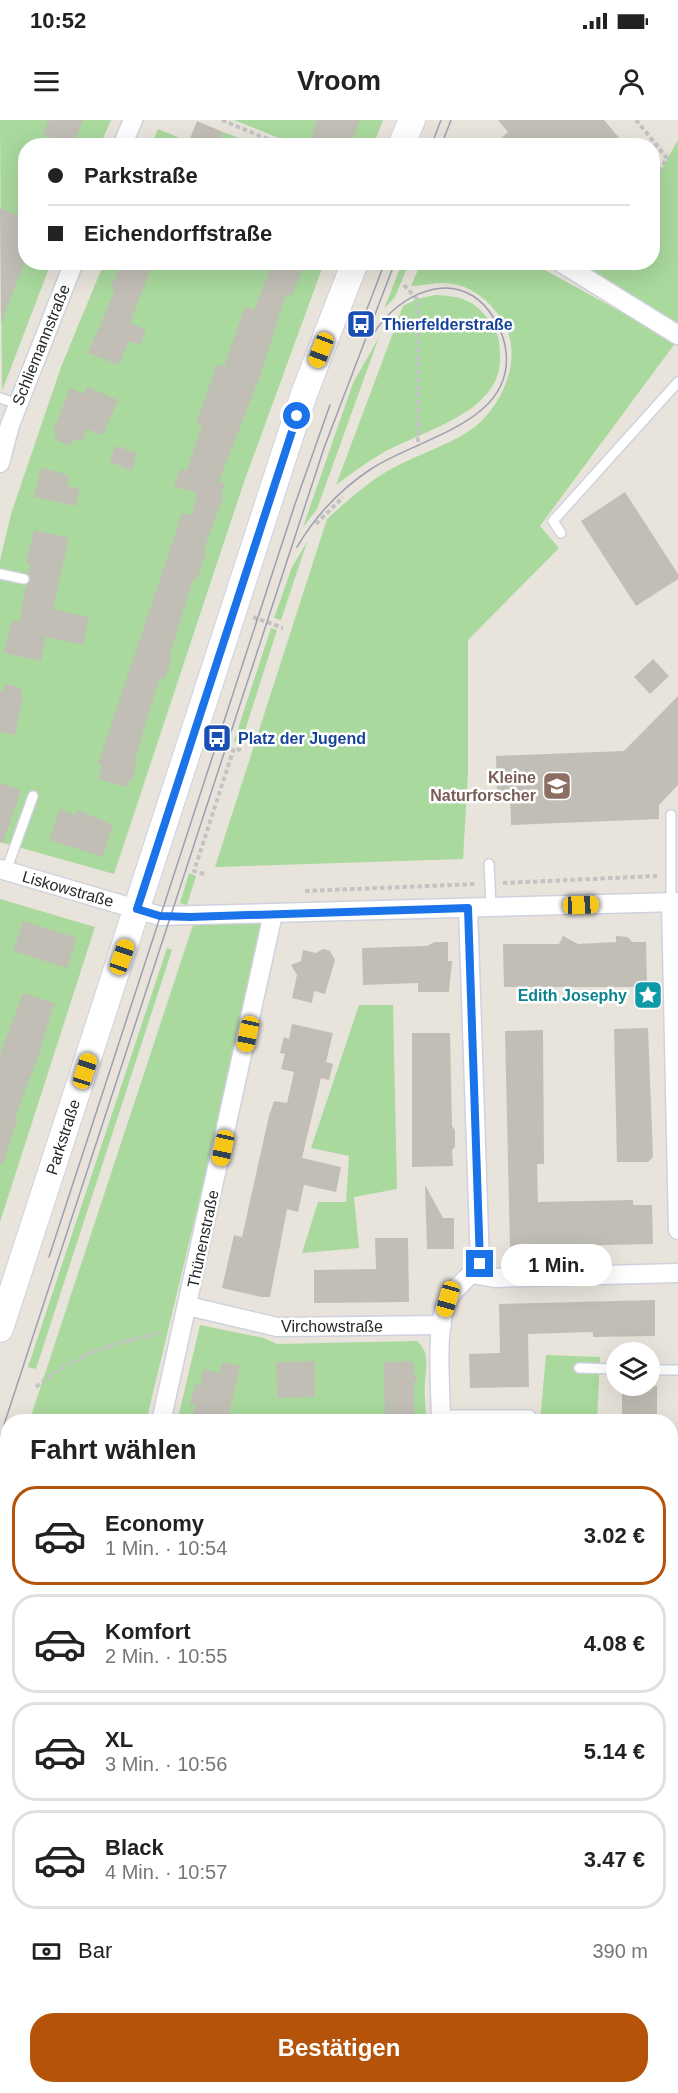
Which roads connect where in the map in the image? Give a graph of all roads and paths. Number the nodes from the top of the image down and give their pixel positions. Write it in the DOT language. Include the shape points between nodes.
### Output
graph roads {
  1 [pos="133,120"];
  2 [pos="222,120"];
  3 [pos="412,120"];
  4 [pos="636,120"];
  5 [pos="125,138"];
  6 [pos="265,138"];
  7 [pos="404,138"];
  8 [pos="651,138"];
  9 [pos="660,149"];
  10 [pos="660,170"];
  11 [pos="71,270"];
  12 [pos="352,270"];
  13 [pos="573,270"];
  14 [pos="404,285"];
  15 [pos="678,335"];
  16 [pos="678,382"];
  17 [pos="0,398"];
  18 [pos="18,404"];
  19 [pos="5,424"];
  20 [pos="418,446"];
  21 [pos="0,463"];
  22 [pos="343,497"];
  23 [pos="316,524"];
  24 [pos="561,533"];
  25 [pos="0,574"];
  26 [pos="24,579"];
  27 [pos="249,616"];
  28 [pos="283,628"];
  29 [pos="243,751"];
  30 [pos="33,796"];
  31 [pos="671,815"];
  32 [pos="489,864"];
  33 [pos="3,870"];
  34 [pos="204,874"];
  35 [pos="672,875"];
  36 [pos="489,884"];
  37 [pos="302,891"];
  38 [pos="674,902"];
  39 [pos="490,907"];
  40 [pos="468,908"];
  41 [pos="137,909"];
  42 [pos="273,914"];
  43 [pos="678,1230"];
  44 [pos="678,1273"];
  45 [pos="473,1274"];
  46 [pos="188,1306"];
  47 [pos="442,1324"];
  48 [pos="0,1329"];
  49 [pos="183,1329"];
  50 [pos="579,1368"];
  51 [pos="606,1369"];
  52 [pos="660,1370"];
  53 [pos="678,1370"];
  54 [pos="36,1387"];
  55 [pos="163,1414"];
  56 [pos="441,1414"];
  1 -- 5 [label="street"];
  2 -- 6 [label="path"];
  3 -- 7 [label="main road"];
  4 -- 8 [label="path"];
  9 -- 10 [label="path" via="667,158"];
  11 -- 18 [label="street, Schliemannstraße"];
  12 -- 41 [label="main road, Parkstraße" via="304,394"];
  13 -- 15 [label="street"];
  14 -- 20 [label="path" via="417,299"];
  16 -- 24 [label="lane" via="553,522"];
  17 -- 18 [label="lane"];
  18 -- 19 [label="street, Schliemannstraße"];
  19 -- 21 [label="street, Schliemannstraße"];
  22 -- 23 [label="path"];
  25 -- 26 [label="lane"];
  27 -- 28 [label="path"];
  29 -- 34 [label="path" via="234,748 194,871"];
  30 -- 33 [label="lane"];
  31 -- 35 [label="lane"];
  32 -- 36 [label="lane"];
  33 -- 41 [label="street, Liskowstraße"];
  35 -- 36 [label="path"];
  35 -- 38 [label="lane"];
  36 -- 37 [label="path"];
  36 -- 39 [label="lane"];
  38 -- 39 [label="street, Liskowstraße"];
  38 -- 43 [label="street"];
  39 -- 40 [label="street, Liskowstraße"];
  40 -- 42 [label="street, Liskowstraße"];
  40 -- 45 [label="street" via="480,1264"];
  41 -- 42 [label="street, Liskowstraße" via="160,916"];
  41 -- 48 [label="main road, Parkstraße"];
  42 -- 46 [label="street, Thünenstraße"];
  44 -- 45 [label="street" via="495,1278"];
  45 -- 47 [label="street" via="448,1299"];
  46 -- 47 [label="street, Virchowstraße" via="277,1327"];
  46 -- 49 [label="street, Thünenstraße"];
  47 -- 56 [label="street"];
  49 -- 54 [label="path" via="106,1346 74,1361"];
  49 -- 55 [label="street, Thünenstraße"];
  50 -- 51 [label="lane"];
  52 -- 53 [label="lane"];
}
